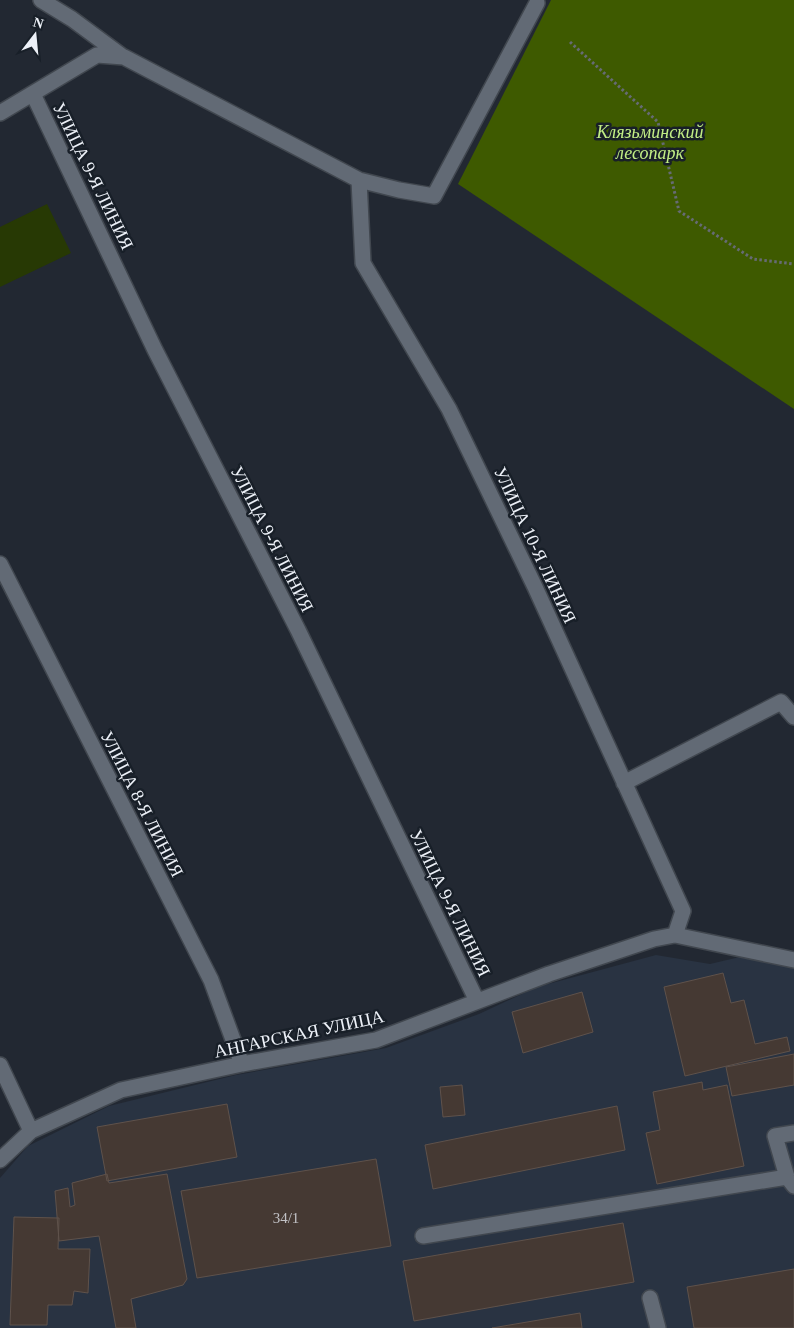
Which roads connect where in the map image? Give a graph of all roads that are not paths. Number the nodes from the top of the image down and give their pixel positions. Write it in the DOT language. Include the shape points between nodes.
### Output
graph roads {
  1 [pos="41,0"];
  2 [pos="536,3"];
  3 [pos="124,57"];
  4 [pos="33,94"];
  5 [pos="0,113"];
  6 [pos="359,180"];
  7 [pos="0,564"];
  8 [pos="794,717"];
  9 [pos="624,783"];
  10 [pos="675,935"];
  11 [pos="794,960"];
  12 [pos="477,1001"];
  13 [pos="242,1064"];
  14 [pos="0,1065"];
  15 [pos="31,1130"];
  16 [pos="794,1133"];
  17 [pos="0,1160"];
  18 [pos="790,1182"];
  19 [pos="423,1236"];
  20 [pos="650,1298"];
  21 [pos="658,1328"];
  1 -- 3 [label="street"];
  2 -- 6 [label="street" via="434,196"];
  3 -- 4 [label="street" via="97,54"];
  3 -- 6 [label="street"];
  4 -- 5 [label="street"];
  4 -- 12 [label="street, УЛИЦА 9-Я ЛИНИЯ" via="155,350 298,630"];
  6 -- 9 [label="street, УЛИЦА 10-Я ЛИНИЯ" via="363,263 449,409"];
  7 -- 13 [label="street, УЛИЦА 8-Я ЛИНИЯ" via="211,980"];
  8 -- 9 [label="street" via="781,702"];
  9 -- 10 [label="street, УЛИЦА 10-Я ЛИНИЯ" via="683,911"];
  10 -- 11 [label="street"];
  10 -- 12 [label="street, АНГАРСКАЯ УЛИЦА" via="549,974"];
  12 -- 13 [label="street, АНГАРСКАЯ УЛИЦА" via="376,1040"];
  13 -- 15 [label="street, АНГАРСКАЯ УЛИЦА" via="122,1090"];
  14 -- 15 [label="street"];
  15 -- 17 [label="street, АНГАРСКАЯ УЛИЦА"];
  16 -- 18 [label="street" via="775,1136"];
  18 -- 19 [label="street"];
  20 -- 21 [label="street"];
}
